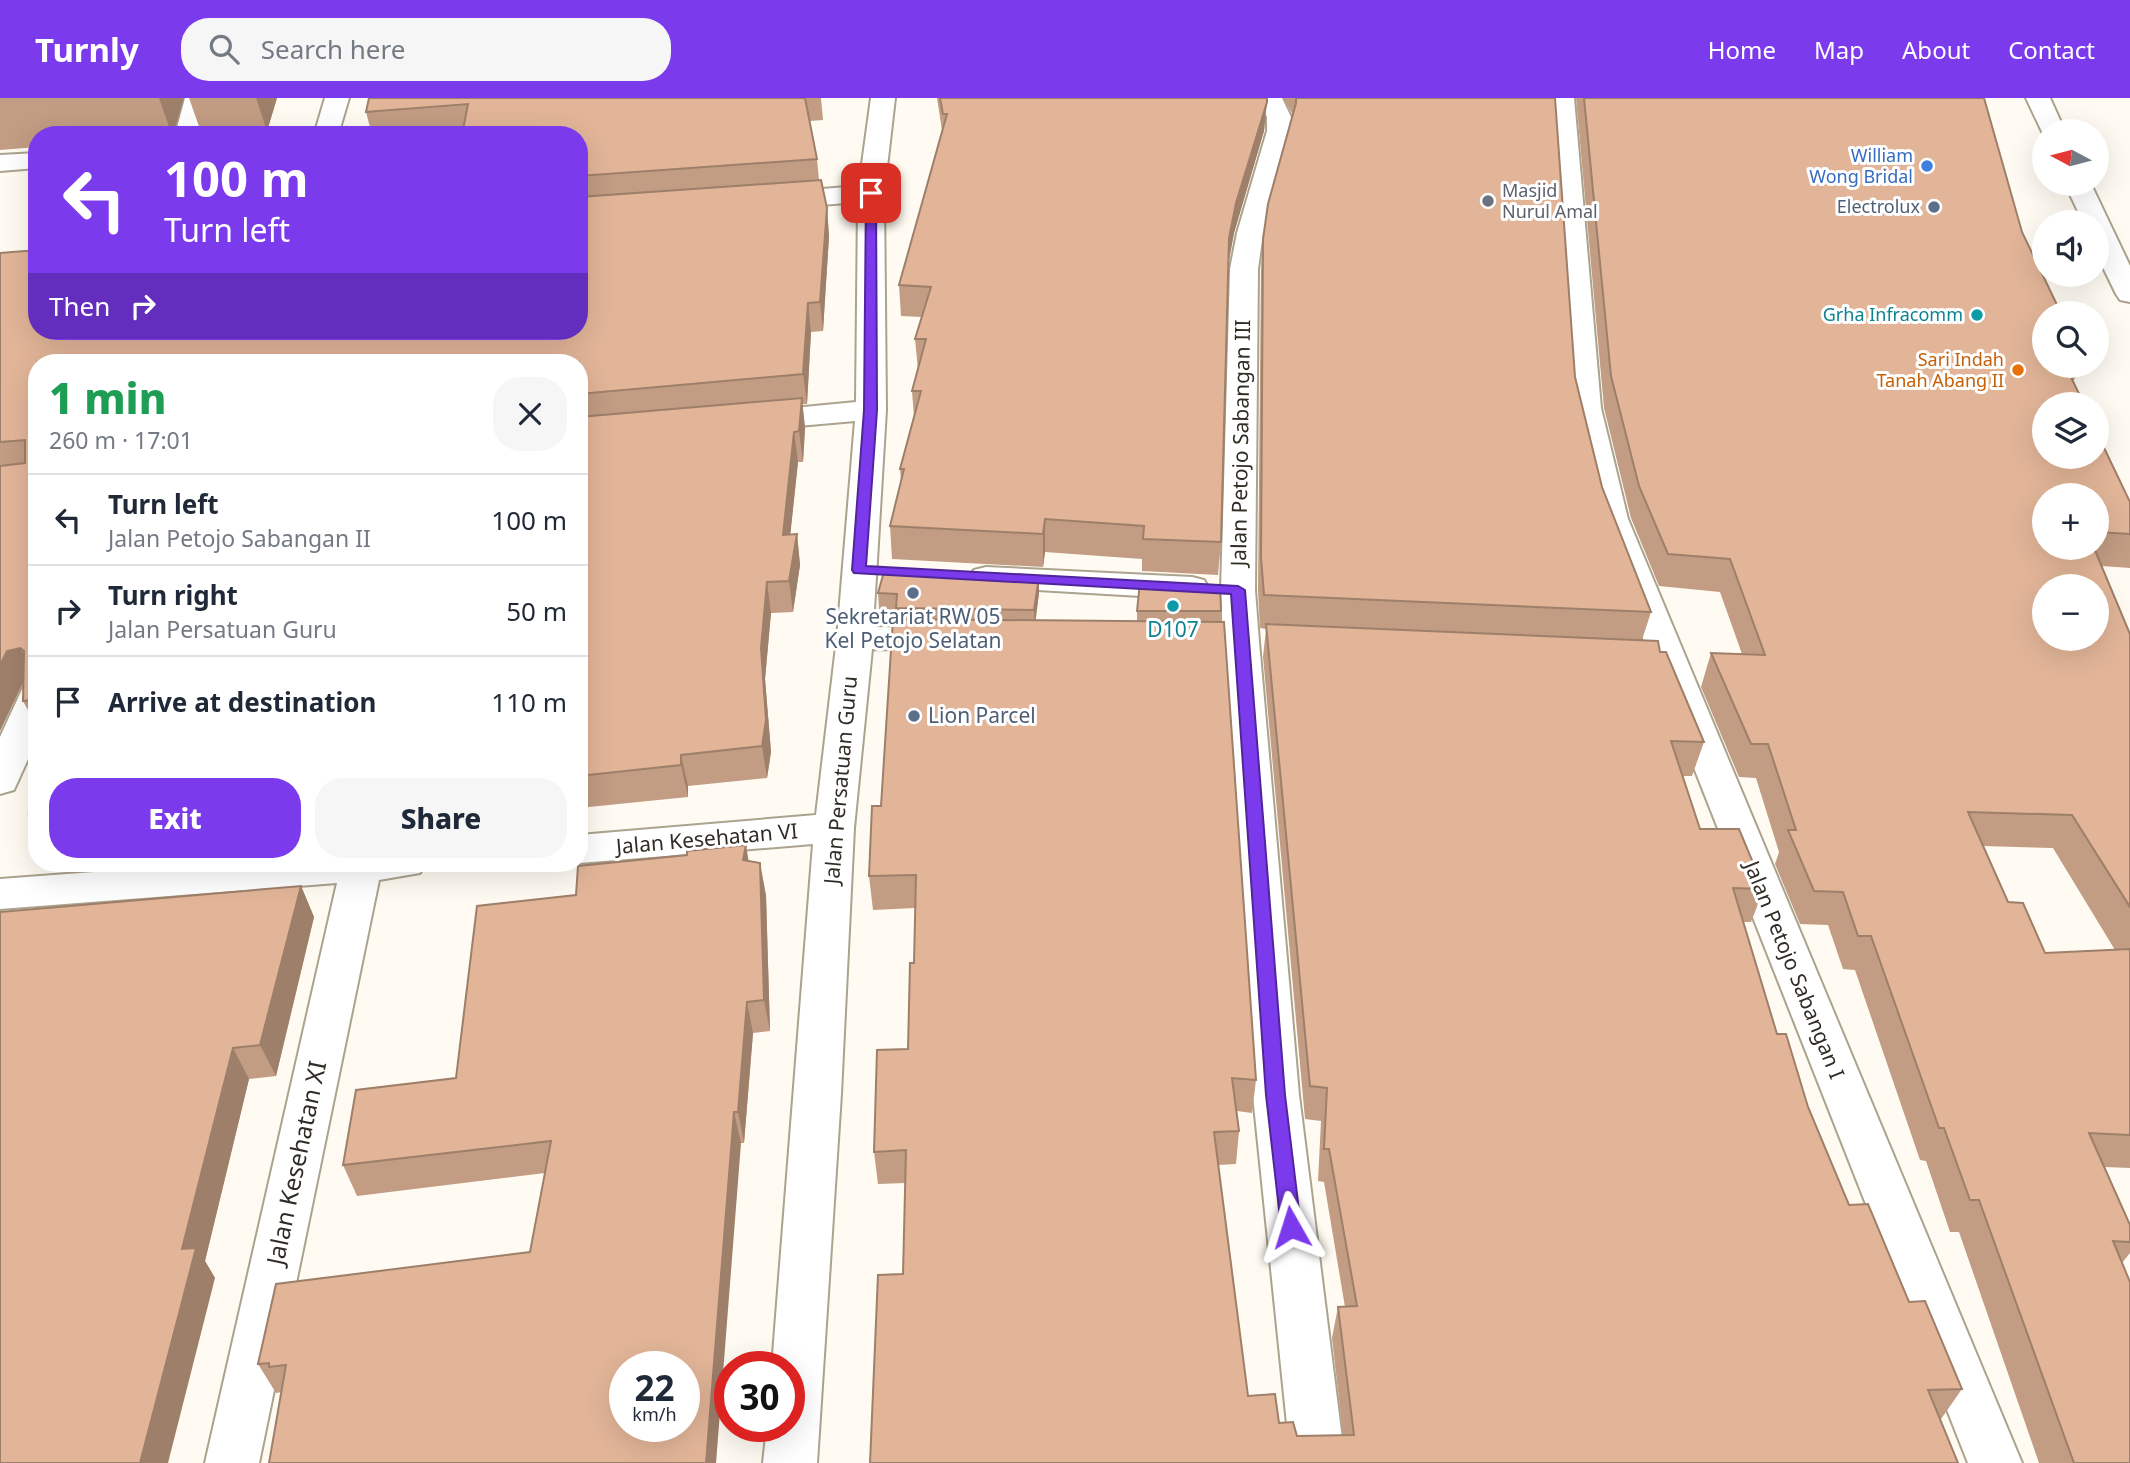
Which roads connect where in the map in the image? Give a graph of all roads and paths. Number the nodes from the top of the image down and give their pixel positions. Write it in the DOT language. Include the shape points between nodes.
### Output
graph roads {
  1 [pos="197,98"];
  2 [pos="337,98"];
  3 [pos="883,98"];
  4 [pos="1270,98"];
  5 [pos="1562,98"];
  6 [pos="2038,98"];
  7 [pos="2048,119"];
  8 [pos="189,126"];
  9 [pos="329,126"];
  10 [pos="28,161"];
  11 [pos="0,163"];
  12 [pos="871,193"];
  13 [pos="753,203"];
  14 [pos="2109,250"];
  15 [pos="2130,294"];
  16 [pos="871,410"];
  17 [pos="725,423"];
  18 [pos="953,575"];
  19 [pos="1238,590"];
  20 [pos="855,638"];
  21 [pos="979,639"];
  22 [pos="1626,659"];
  23 [pos="1668,661"];
  24 [pos="28,715"];
  25 [pos="0,781"];
  26 [pos="834,828"];
  27 [pos="588,848"];
  28 [pos="276,872"];
  29 [pos="374,872"];
  30 [pos="0,894"];
  31 [pos="232,1463"];
  32 [pos="790,1463"];
  33 [pos="1318,1463"];
  34 [pos="1995,1463"];
  1 -- 8 [label="street"];
  2 -- 9 [label="street"];
  3 -- 12 [label="street, Jalan Persatuan Guru"];
  4 -- 19 [label="street, Jalan Petojo Sabangan III" via="1279,117 1279,131 1244,269"];
  5 -- 23 [label="street, Jalan Petojo Sabangan I" via="1586,408 1612,519"];
  6 -- 7 [label="street"];
  10 -- 11 [label="street"];
  12 -- 13 [label="street"];
  12 -- 16 [label="street, Jalan Persatuan Guru"];
  14 -- 15 [label="street"];
  16 -- 17 [label="street"];
  16 -- 20 [label="street, Jalan Persatuan Guru" via="872,571"];
  18 -- 19 [label="street"];
  19 -- 33 [label="street, Jalan Petojo Sabangan III" via="1276,1095"];
  20 -- 21 [label="street"];
  20 -- 26 [label="street, Jalan Persatuan Guru"];
  22 -- 23 [label="street"];
  23 -- 34 [label="street, Jalan Petojo Sabangan I"];
  24 -- 25 [label="street"];
  26 -- 27 [label="street, Jalan Kesehatan VI"];
  26 -- 32 [label="street, Jalan Persatuan Guru"];
  28 -- 30 [label="street"];
  29 -- 31 [label="street, Jalan Kesehatan XI"];
}
